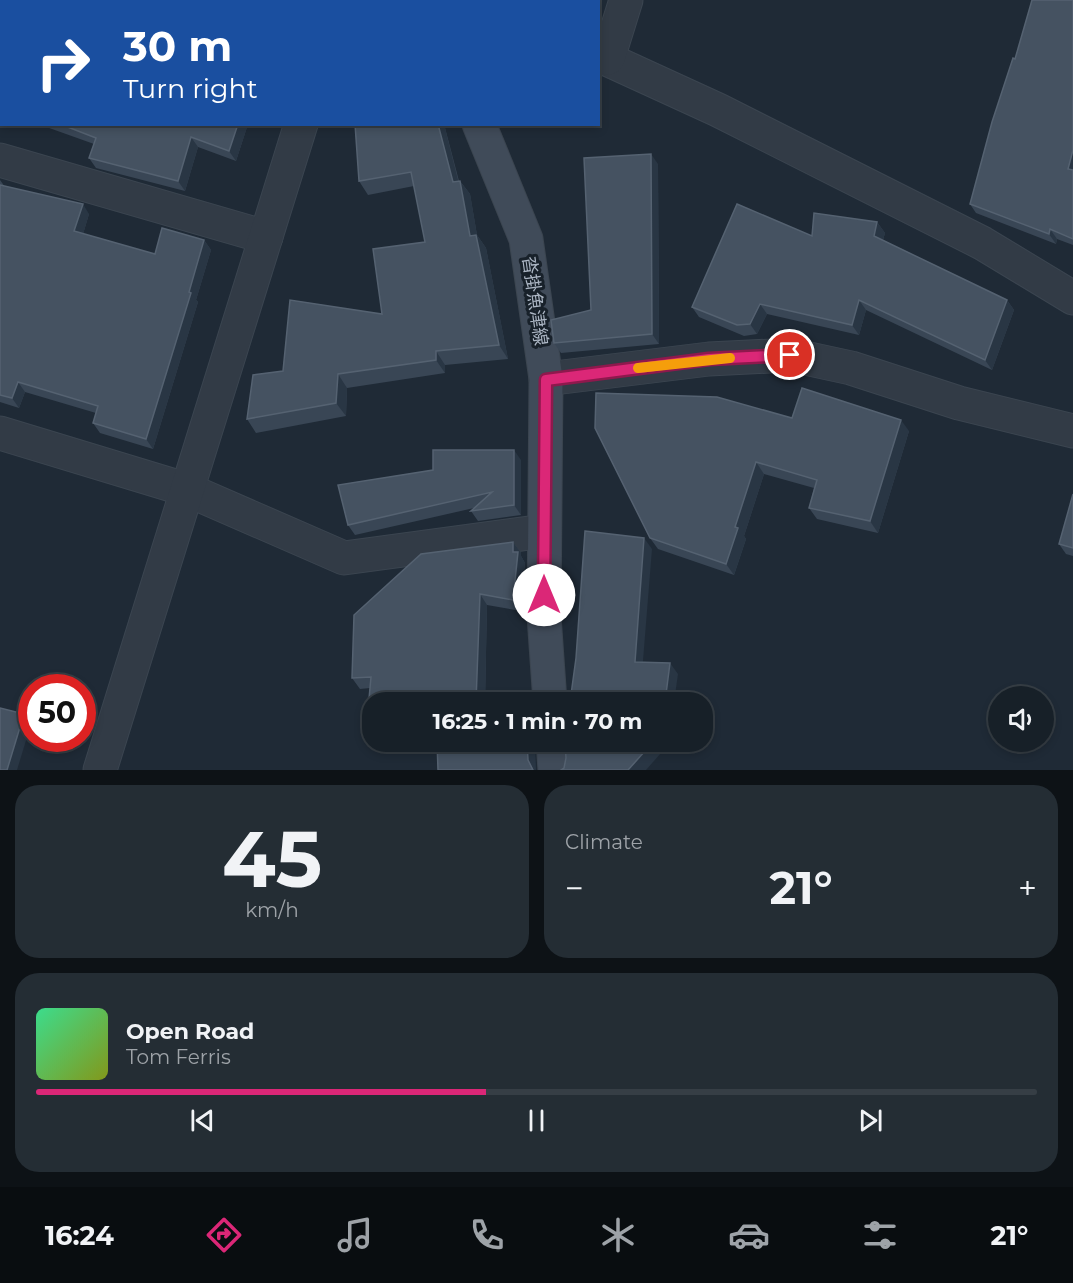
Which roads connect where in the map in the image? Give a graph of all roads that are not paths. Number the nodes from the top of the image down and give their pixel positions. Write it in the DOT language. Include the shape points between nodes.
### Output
graph roads {
  1 [pos="626,0"];
  2 [pos="603,56"];
  3 [pos="300,126"];
  4 [pos="480,126"];
  5 [pos="0,160"];
  6 [pos="266,237"];
  7 [pos="1072,293"];
  8 [pos="546,380"];
  9 [pos="1073,431"];
  10 [pos="0,433"];
  11 [pos="188,490"];
  12 [pos="544,531"];
  13 [pos="549,692"];
  14 [pos="554,752"];
  15 [pos="100,770"];
  16 [pos="555,770"];
  1 -- 2 [label="street"];
  2 -- 7 [label="street" via="972,238"];
  3 -- 6 [label="street"];
  4 -- 8 [label="main road, 沓掛魚津線" via="526,239"];
  5 -- 6 [label="street"];
  6 -- 11 [label="street"];
  8 -- 9 [label="street" via="709,359 790,355 851,368 959,403"];
  8 -- 12 [label="main road, 沓掛魚津線"];
  10 -- 11 [label="street"];
  11 -- 12 [label="street" via="344,558"];
  11 -- 15 [label="street"];
  12 -- 13 [label="main road, 沓掛魚津線"];
  14 -- 16 [label="main road"];
}
